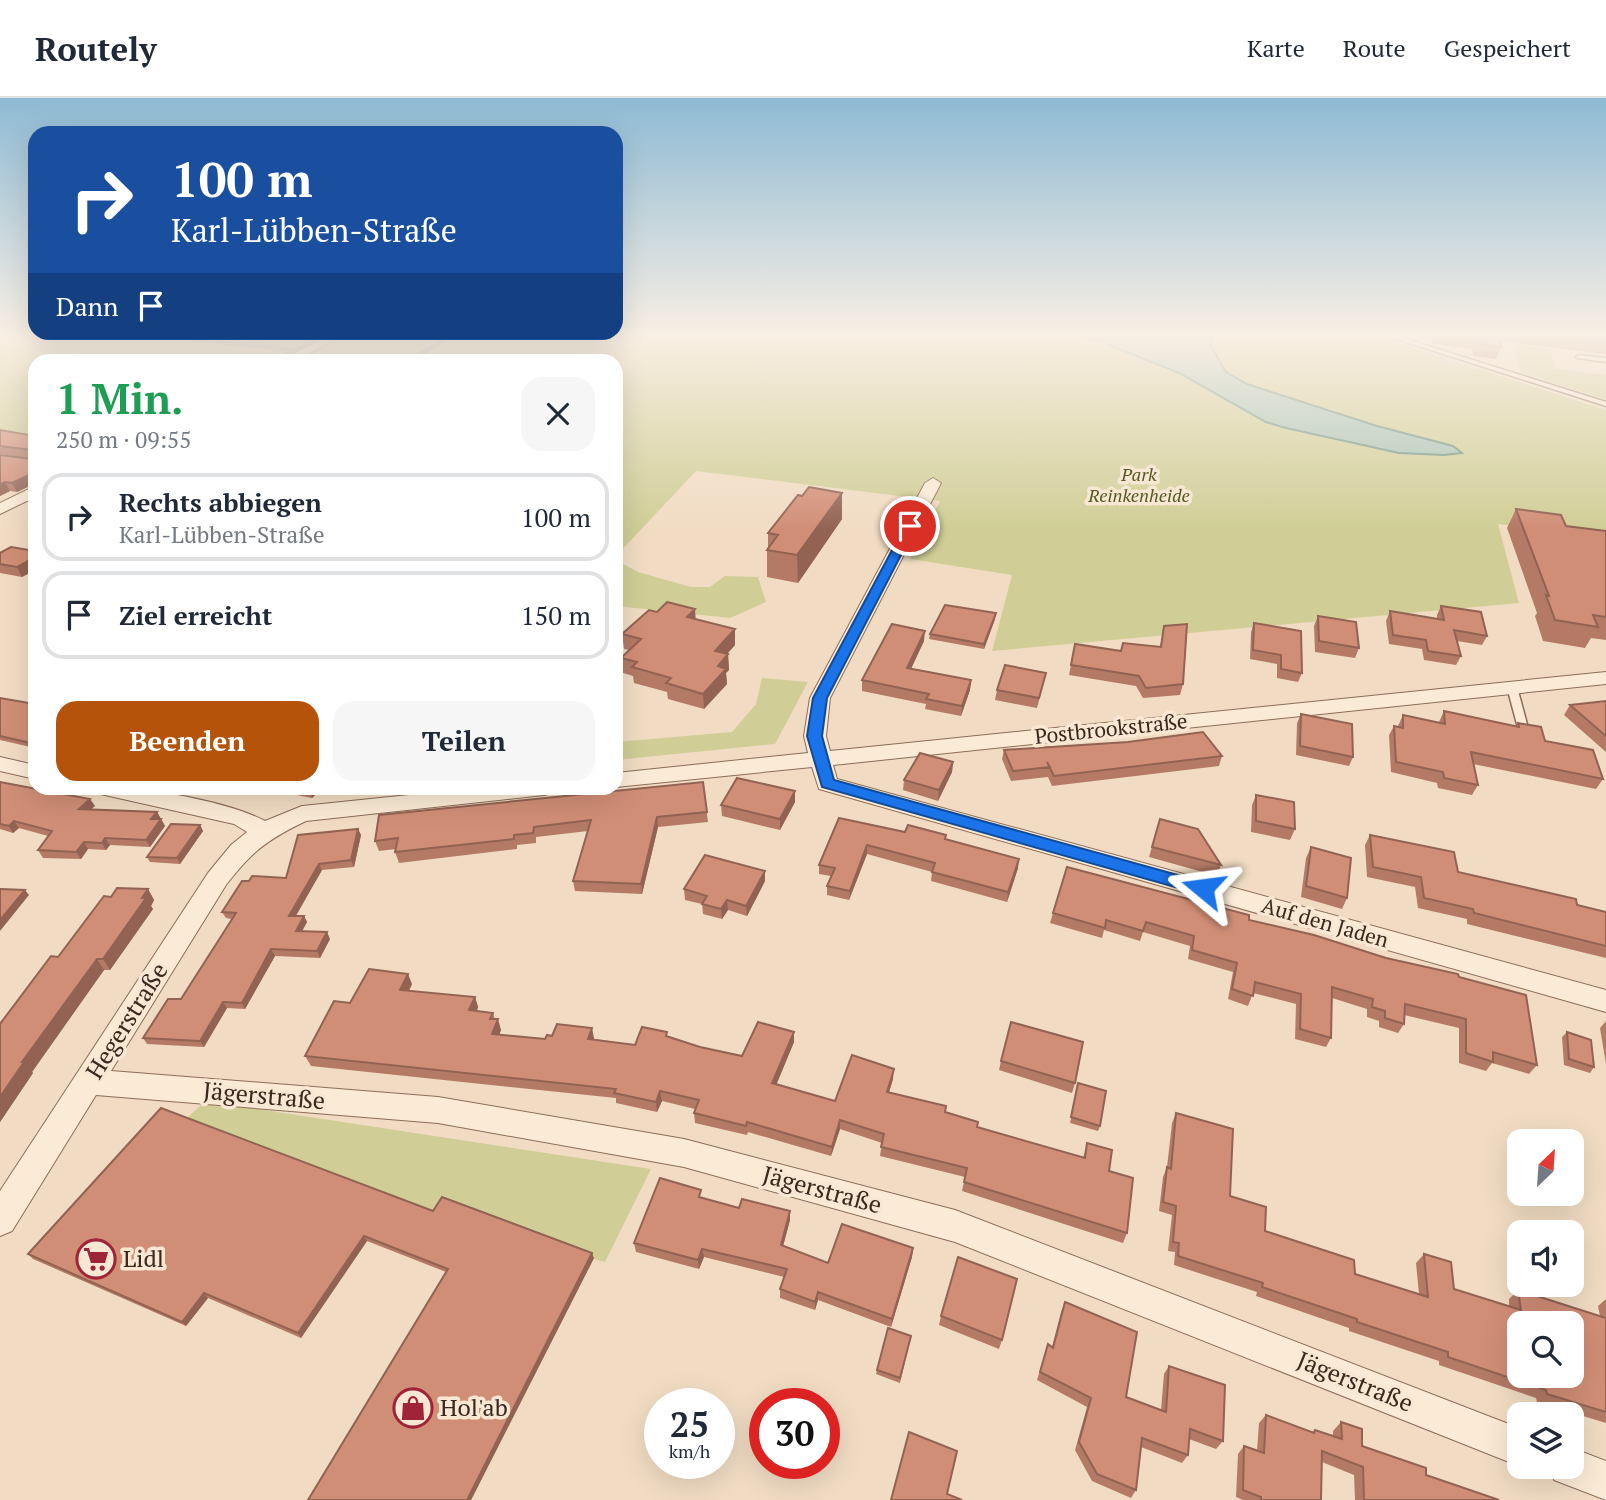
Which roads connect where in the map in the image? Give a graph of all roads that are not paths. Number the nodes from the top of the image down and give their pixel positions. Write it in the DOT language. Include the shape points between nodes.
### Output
graph roads {
  1 [pos="933,483"];
  2 [pos="28,494"];
  3 [pos="2,507"];
  4 [pos="1606,678"];
  5 [pos="1512,687"];
  6 [pos="1523,728"];
  7 [pos="820,759"];
  8 [pos="0,764"];
  9 [pos="28,770"];
  10 [pos="623,779"];
  11 [pos="136,795"];
  12 [pos="479,795"];
  13 [pos="264,831"];
  14 [pos="1606,1001"];
  15 [pos="88,1082"];
  16 [pos="0,1220"];
  17 [pos="1507,1442"];
  18 [pos="1584,1472"];
  19 [pos="1606,1481"];
  1 -- 7 [label="street" via="820,698 815,736"];
  2 -- 3 [label="street"];
  4 -- 5 [label="street, Postbrookstraße"];
  5 -- 6 [label="lane"];
  5 -- 7 [label="street, Postbrookstraße"];
  7 -- 10 [label="street, Postbrookstraße"];
  7 -- 14 [label="street, Auf den Jaden" via="827,784"];
  8 -- 9 [label="street"];
  11 -- 13 [label="street" via="241,818"];
  12 -- 13 [label="street" via="302,814"];
  13 -- 15 [label="street, Hegerstraße" via="239,851 217,879"];
  15 -- 16 [label="street, Hegerstraße"];
  15 -- 17 [label="street, Jägerstraße" via="438,1110 684,1153 955,1226"];
  18 -- 19 [label="street"];
}
